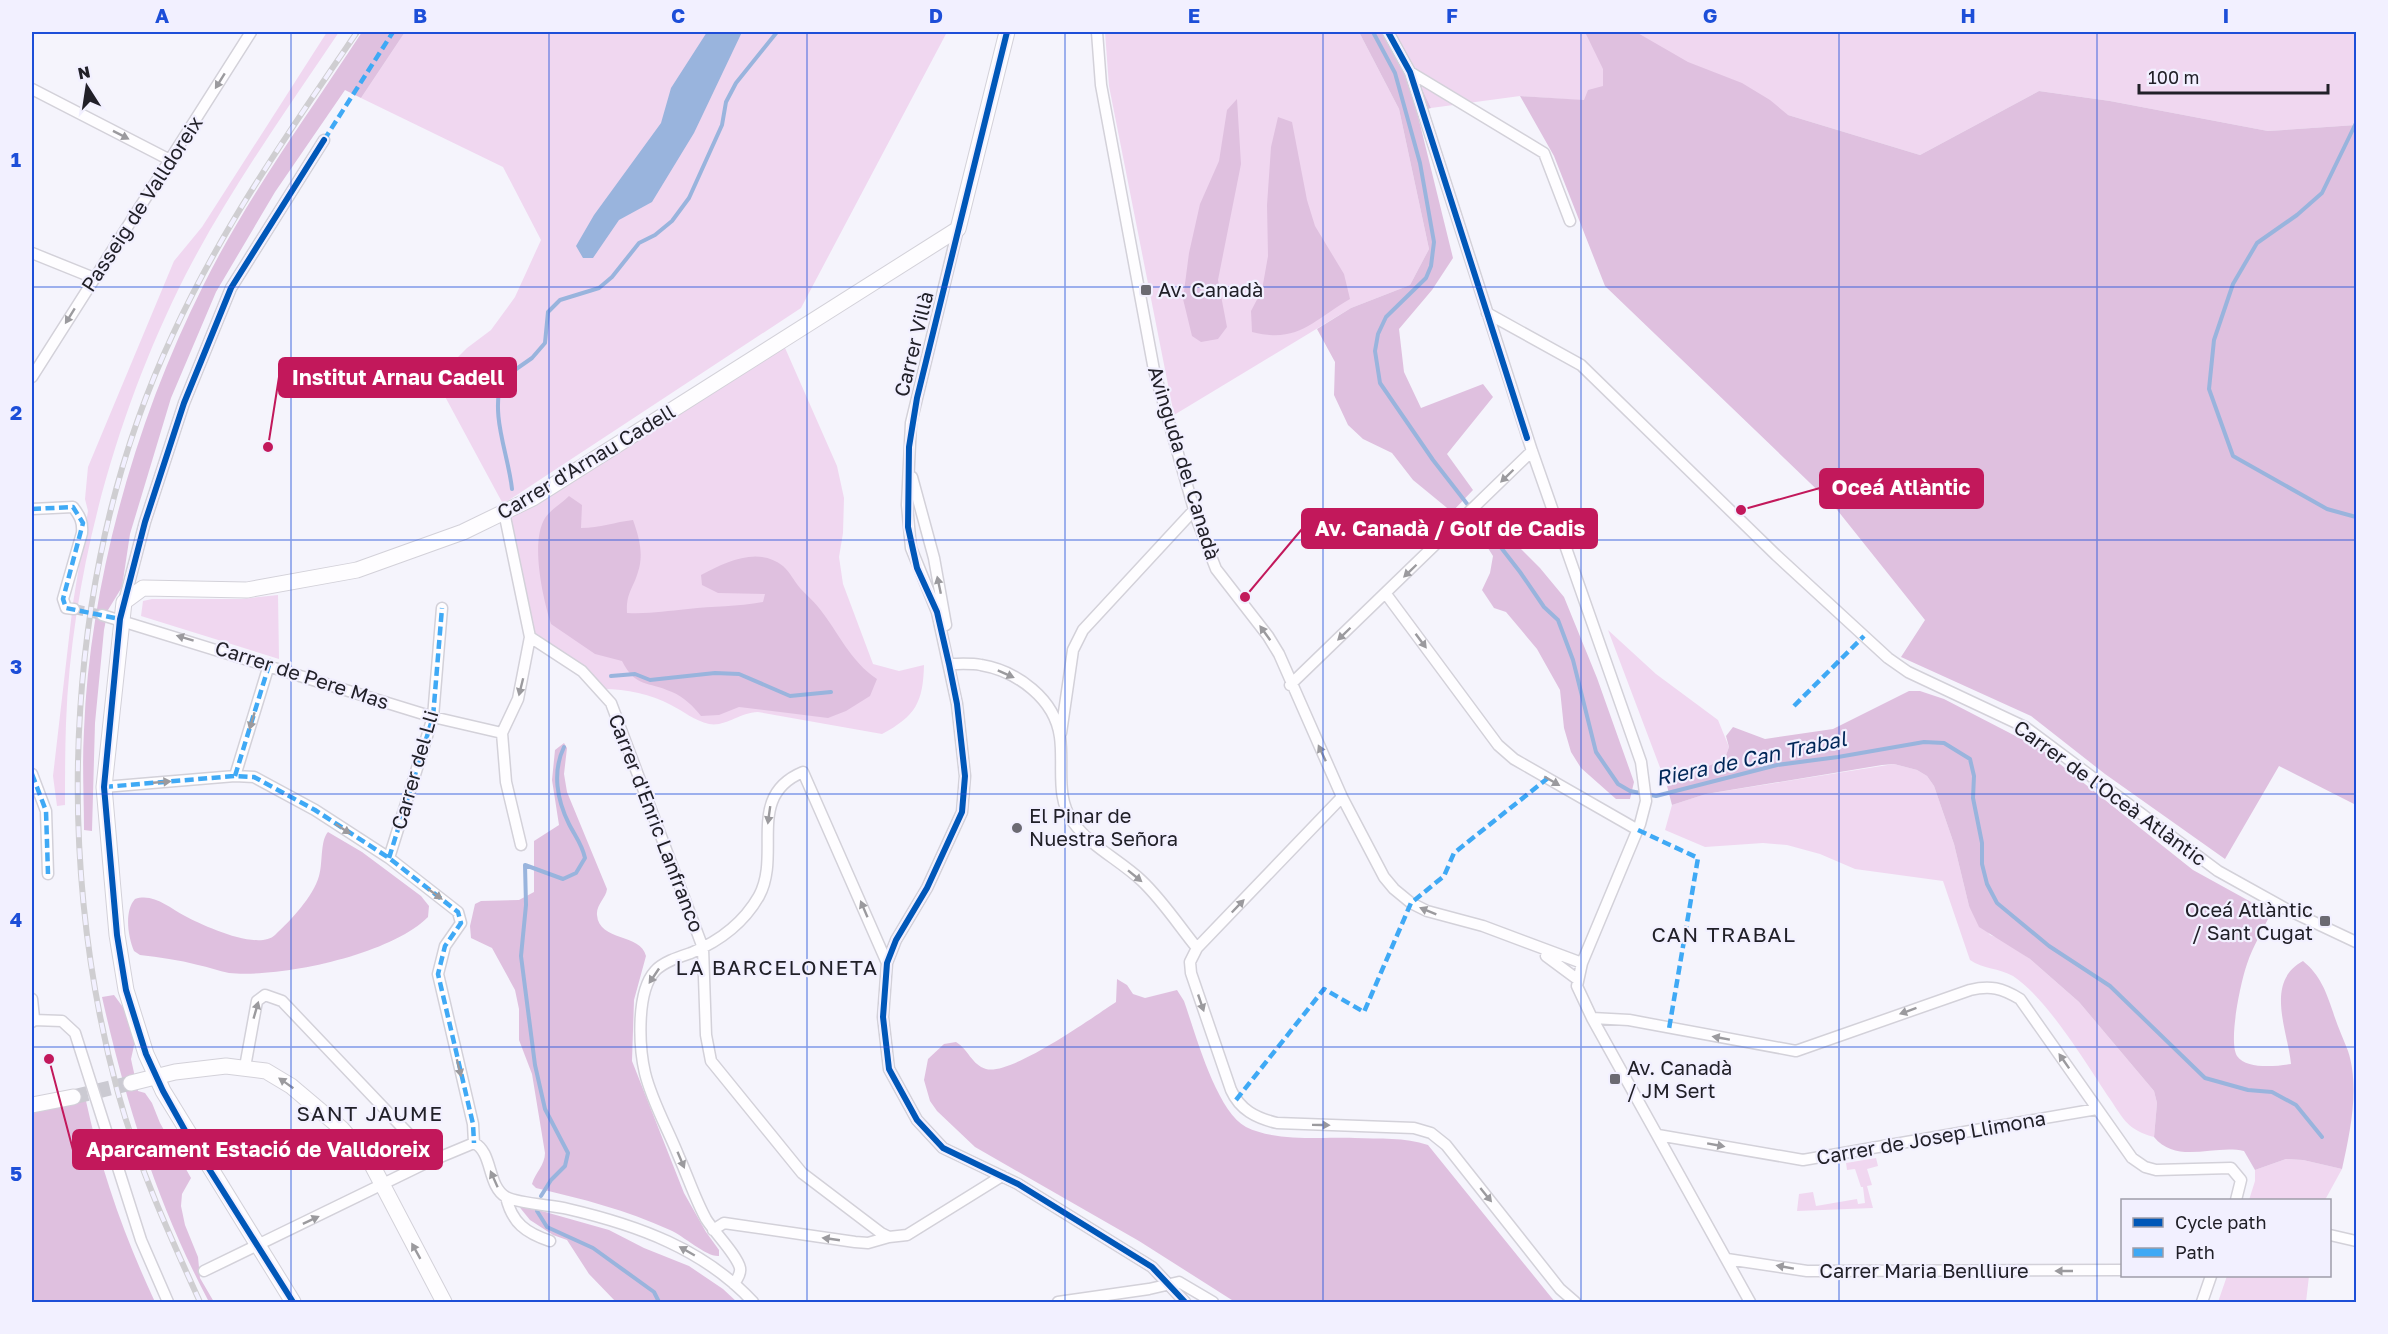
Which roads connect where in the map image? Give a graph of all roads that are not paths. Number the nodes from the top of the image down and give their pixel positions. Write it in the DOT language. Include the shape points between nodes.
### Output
graph roads {
  1 [pos="251,32"];
  2 [pos="1007,32"];
  3 [pos="1097,32"];
  4 [pos="1388,32"];
  5 [pos="1410,72"];
  6 [pos="32,89"];
  7 [pos="324,140"];
  8 [pos="170,160"];
  9 [pos="1570,221"];
  10 [pos="958,229"];
  11 [pos="32,252"];
  12 [pos="94,279"];
  13 [pos="1487,313"];
  14 [pos="32,377"];
  15 [pos="909,447"];
  16 [pos="1532,452"];
  17 [pos="32,509"];
  18 [pos="1194,510"];
  19 [pos="504,512"];
  20 [pos="1386,594"];
  21 [pos="124,602"];
  22 [pos="442,608"];
  23 [pos="74,609"];
  24 [pos="102,615"];
  25 [pos="120,619"];
  26 [pos="530,637"];
  27 [pos="949,664"];
  28 [pos="269,665"];
  29 [pos="1290,685"];
  30 [pos="434,717"];
  31 [pos="502,733"];
  32 [pos="1060,737"];
  33 [pos="32,774"];
  34 [pos="235,776"];
  35 [pos="104,787"];
  36 [pos="1342,797"];
  37 [pos="1638,830"];
  38 [pos="521,845"];
  39 [pos="389,858"];
  40 [pos="48,874"];
  41 [pos="1456,921"];
  42 [pos="2356,942"];
  43 [pos="703,948"];
  44 [pos="1197,948"];
  45 [pos="886,963"];
  46 [pos="1582,963"];
  47 [pos="1577,979"];
  48 [pos="32,999"];
  49 [pos="1592,1018"];
  50 [pos="33,1021"];
  51 [pos="245,1067"];
  52 [pos="155,1077"];
  53 [pos="131,1083"];
  54 [pos="74,1097"];
  55 [pos="32,1105"];
  56 [pos="2097,1109"];
  57 [pos="1658,1135"];
  58 [pos="474,1143"];
  59 [pos="426,1163"];
  60 [pos="1002,1176"];
  61 [pos="382,1186"];
  62 [pos="506,1197"];
  63 [pos="2236,1199"];
  64 [pos="713,1230"];
  65 [pos="2331,1235"];
  66 [pos="889,1237"];
  67 [pos="2356,1240"];
  68 [pos="550,1241"];
  69 [pos="258,1245"];
  70 [pos="1727,1259"];
  71 [pos="2121,1270"];
  72 [pos="204,1271"];
  73 [pos="2210,1277"];
  74 [pos="1169,1283"];
  75 [pos="734,1284"];
  76 [pos="168,1302"];
  77 [pos="293,1302"];
  78 [pos="444,1302"];
  79 [pos="753,1302"];
  80 [pos="1058,1302"];
  81 [pos="1185,1302"];
  82 [pos="1213,1302"];
  83 [pos="1575,1302"];
  84 [pos="1750,1302"];
  85 [pos="2202,1302"];
  1 -- 8 [label="street, Passeig de Valldoreix, one-way"];
  2 -- 10 [label="street, Carrer Villà"];
  3 -- 18 [label="street, Avinguda del Canadà" via="1101,85 1154,370"];
  4 -- 5 [label="street"];
  5 -- 9 [label="street" via="1544,153"];
  5 -- 13 [label="street"];
  6 -- 8 [label="street, one-way"];
  7 -- 21 [label="street" via="231,288 184,403"];
  8 -- 12 [label="street, Passeig de Valldoreix"];
  10 -- 15 [label="street, Carrer Villà"];
  10 -- 19 [label="street, Carrer d'Arnau Cadell" via="533,498"];
  11 -- 12 [label="street"];
  12 -- 14 [label="street, Passeig de Valldoreix, one-way"];
  13 -- 16 [label="street"];
  13 -- 42 [label="street, Carrer de l'Oceà Atlàntic" via="1581,364 1776,555 1888,658 1908,672 2025,727 2218,871"];
  27 -- 15 [label="street, Carrer Villà, one-way" via="934,558 913,482"];
  15 -- 27 [label="street, Carrer Villà" via="907,505 911,548 937,612"];
  16 -- 20 [label="street, one-way"];
  16 -- 37 [label="street" via="1636,745 1645,784 1645,808"];
  17 -- 23 [label="street" via="73,507 79,514 82,533 63,599 66,608"];
  29 -- 18 [label="street, Avinguda del Canadà, one-way" via="1268,636 1216,568"];
  18 -- 32 [label="street" via="1083,630 1073,650"];
  19 -- 21 [label="street, Carrer d'Arnau Cadell" via="463,532 357,570 247,590 143,588"];
  19 -- 26 [label="street"];
  20 -- 29 [label="street, one-way"];
  20 -- 37 [label="street, one-way" via="1498,745 1514,759"];
  21 -- 25 [label="street"];
  22 -- 30 [label="street, Carrer del Lli"];
  24 -- 25 [label="street, Carrer de Pere Mas"];
  28 -- 25 [label="street, Carrer de Pere Mas, one-way"];
  25 -- 35 [label="street"];
  26 -- 31 [label="street, one-way" via="518,699"];
  26 -- 43 [label="street, Carrer d'Enric Lanfranco" via="582,672 611,703"];
  27 -- 32 [label="street, one-way" via="981,665 1032,687 1053,714"];
  27 -- 45 [label="street" via="965,776 962,812"];
  28 -- 30 [label="street, Carrer de Pere Mas"];
  28 -- 34 [label="street, one-way"];
  36 -- 29 [label="street, Avinguda del Canadà, one-way"];
  30 -- 31 [label="street, Carrer de Pere Mas"];
  30 -- 39 [label="street, Carrer del Lli"];
  31 -- 38 [label="street" via="506,782"];
  32 -- 44 [label="street, one-way" via="1063,802 1071,820 1084,836 1141,880"];
  33 -- 40 [label="street" via="46,811"];
  35 -- 34 [label="street, one-way"];
  34 -- 39 [label="street, one-way" via="254,777 315,810"];
  35 -- 52 [label="street" via="124,979"];
  41 -- 36 [label="street, Avinguda del Canadà, one-way" via="1411,903 1394,889"];
  44 -- 36 [label="street, one-way"];
  37 -- 46 [label="street"];
  39 -- 58 [label="street, one-way" via="461,918 459,928 441,954 438,974"];
  41 -- 46 [label="street, Avinguda del Canadà" via="1483,926"];
  41 -- 47 [label="street, Avinguda del Canadà" via="1551,959"];
  45 -- 43 [label="street, one-way" via="803,772 780,787 771,801 767,872 759,895 742,919"];
  43 -- 64 [label="street, one-way" via="654,971 643,1003 640,1043 650,1089"];
  43 -- 66 [label="street, Carrer d'Enric Lanfranco" via="706,1035 715,1068 802,1173"];
  44 -- 83 [label="street, one-way" via="1190,962 1191,973 1236,1101 1257,1117 1276,1123 1414,1128 1431,1132 1446,1145 1560,1289"];
  45 -- 60 [label="street" via="884,1039 889,1069 907,1103 943,1148"];
  46 -- 47 [label="street"];
  47 -- 49 [label="street" via="1579,993"];
  48 -- 50 [label="street"];
  56 -- 49 [label="street, one-way" via="2020,999 2004,989 1985,986 1970,990 1796,1051 1629,1020"];
  49 -- 57 [label="street"];
  50 -- 76 [label="street" via="62,1021 75,1033 141,1240"];
  51 -- 52 [label="street" via="213,1066"];
  51 -- 59 [label="street, one-way" via="257,1001 265,995 274,997 420,1146"];
  61 -- 51 [label="street, one-way" via="363,1153 320,1108 277,1077"];
  52 -- 53 [label="street"];
  52 -- 69 [label="street"];
  54 -- 55 [label="street"];
  57 -- 56 [label="street, Carrer de Josep Llimona, one-way" via="1803,1160"];
  56 -- 63 [label="street" via="2132,1158 2145,1167 2234,1169 2241,1183"];
  57 -- 70 [label="street"];
  58 -- 59 [label="street"];
  62 -- 58 [label="street, one-way" via="496,1186 481,1147"];
  59 -- 61 [label="street"];
  60 -- 66 [label="street" via="907,1235"];
  60 -- 74 [label="street" via="1152,1267"];
  69 -- 61 [label="street, one-way"];
  78 -- 61 [label="street, one-way"];
  62 -- 68 [label="street" via="512,1215 523,1229"];
  75 -- 62 [label="street, one-way" via="692,1254 649,1233 578,1211"];
  66 -- 64 [label="street, one-way" via="855,1242 724,1223"];
  64 -- 75 [label="street" via="739,1265"];
  65 -- 67 [label="street"];
  69 -- 72 [label="street"];
  69 -- 77 [label="street"];
  71 -- 70 [label="street, Carrer Maria Benlliure, one-way" via="1807,1271"];
  70 -- 84 [label="street"];
  73 -- 85 [label="street"];
  74 -- 80 [label="street"];
  74 -- 81 [label="street"];
  74 -- 82 [label="street" via="1179,1282"];
  75 -- 79 [label="street"];
}
